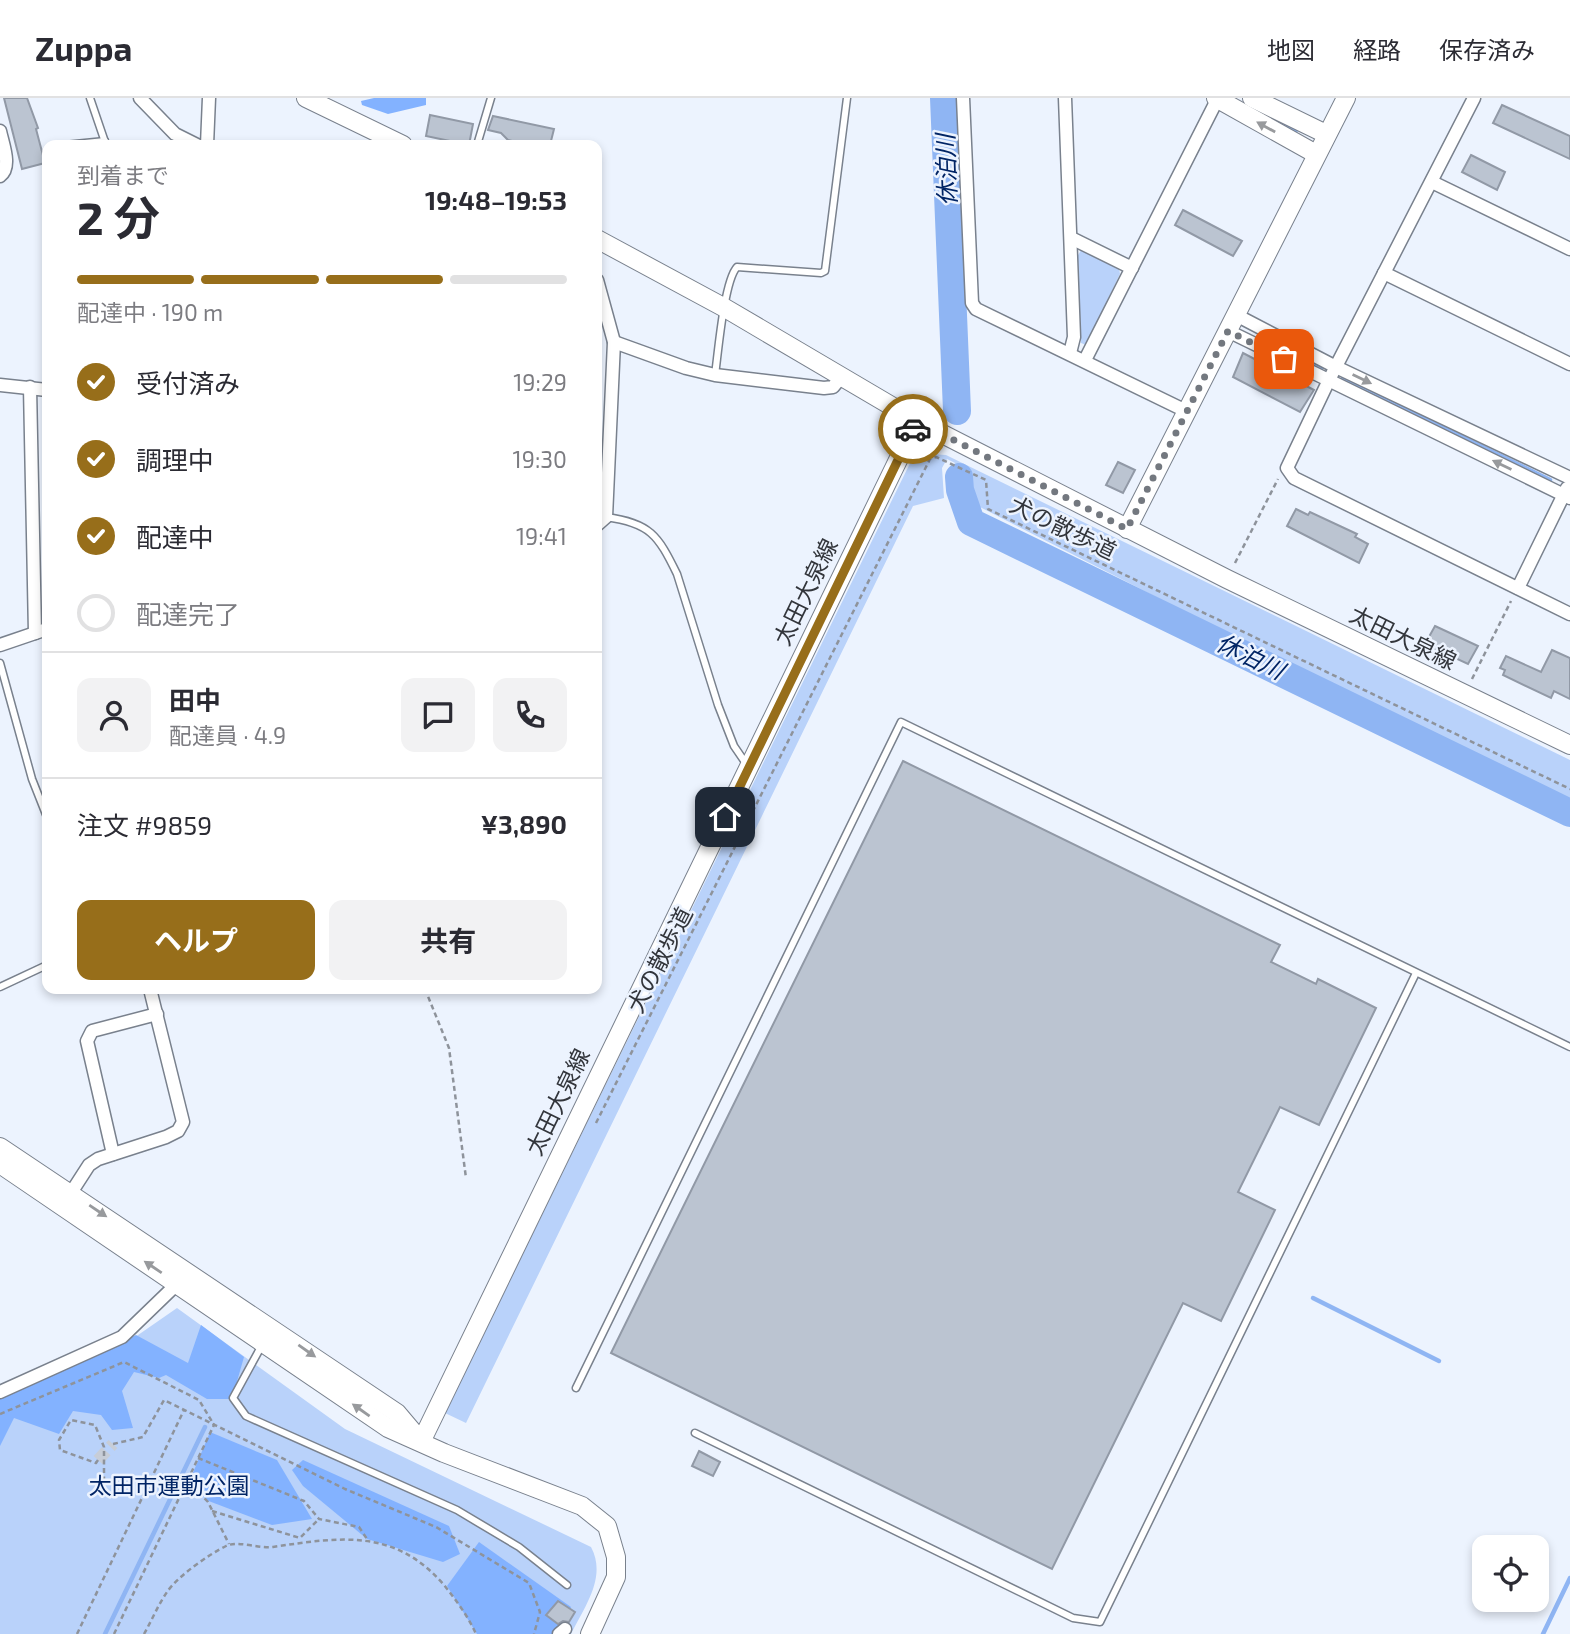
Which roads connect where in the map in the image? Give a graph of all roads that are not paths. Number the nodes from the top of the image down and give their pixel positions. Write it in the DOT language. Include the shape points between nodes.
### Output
graph roads {
  1 [pos="90,98"];
  2 [pos="140,98"];
  3 [pos="209,98"];
  4 [pos="306,98"];
  5 [pos="491,98"];
  6 [pos="847,98"];
  7 [pos="963,98"];
  8 [pos="1065,98"];
  9 [pos="1217,98"];
  10 [pos="1252,98"];
  11 [pos="1346,98"];
  12 [pos="1474,98"];
  13 [pos="0,131"];
  14 [pos="1326,134"];
  15 [pos="104,140"];
  16 [pos="187,140"];
  17 [pos="206,140"];
  18 [pos="393,140"];
  19 [pos="478,140"];
  20 [pos="1316,154"];
  21 [pos="0,176"];
  22 [pos="1432,182"];
  23 [pos="1071,238"];
  24 [pos="602,242"];
  25 [pos="1570,249"];
  26 [pos="1132,268"];
  27 [pos="1384,273"];
  28 [pos="602,298"];
  29 [pos="725,308"];
  30 [pos="1232,323"];
  31 [pos="614,342"];
  32 [pos="1070,353"];
  33 [pos="1085,360"];
  34 [pos="1570,364"];
  35 [pos="1336,367"];
  36 [pos="715,376"];
  37 [pos="842,376"];
  38 [pos="1328,382"];
  39 [pos="0,385"];
  40 [pos="30,387"];
  41 [pos="42,389"];
  42 [pos="1186,411"];
  43 [pos="917,421"];
  44 [pos="1570,480"];
  45 [pos="1567,496"];
  46 [pos="602,507"];
  47 [pos="602,521"];
  48 [pos="1127,529"];
  49 [pos="1518,588"];
  50 [pos="1570,614"];
  51 [pos="41,631"];
  52 [pos="0,645"];
  53 [pos="0,663"];
  54 [pos="1570,745"];
  55 [pos="749,767"];
  56 [pos="42,804"];
  57 [pos="42,967"];
  58 [pos="1416,973"];
  59 [pos="0,987"];
  60 [pos="151,994"];
  61 [pos="157,1014"];
  62 [pos="1570,1047"];
  63 [pos="0,1147"];
  64 [pos="113,1154"];
  65 [pos="0,1164"];
  66 [pos="67,1199"];
  67 [pos="182,1278"];
  68 [pos="267,1335"];
  69 [pos="576,1388"];
  70 [pos="0,1392"];
  71 [pos="695,1433"];
  72 [pos="421,1441"];
  73 [pos="567,1585"];
  74 [pos="590,1634"];
  1 -- 15 [label="lane"];
  2 -- 16 [label="street" via="175,134"];
  3 -- 17 [label="street"];
  4 -- 18 [label="main road"];
  5 -- 19 [label="lane"];
  6 -- 29 [label="lane" via="825,271 737,267"];
  7 -- 32 [label="street" via="972,303 976,309"];
  8 -- 23 [label="street"];
  20 -- 9 [label="main road, one-way"];
  9 -- 26 [label="street"];
  10 -- 14 [label="main road"];
  11 -- 14 [label="main road"];
  12 -- 22 [label="street"];
  13 -- 21 [label="street" via="7,167"];
  14 -- 20 [label="main road"];
  20 -- 30 [label="main road"];
  22 -- 25 [label="street"];
  22 -- 27 [label="street"];
  23 -- 26 [label="street"];
  23 -- 32 [label="street" via="1074,337"];
  24 -- 29 [label="main road"];
  26 -- 33 [label="street"];
  27 -- 34 [label="street"];
  27 -- 35 [label="street"];
  28 -- 31 [label="street"];
  29 -- 36 [label="lane"];
  29 -- 37 [label="main road"];
  30 -- 35 [label="street"];
  30 -- 38 [label="street"];
  30 -- 42 [label="main road"];
  31 -- 36 [label="street"];
  31 -- 46 [label="street"];
  32 -- 33 [label="street"];
  33 -- 42 [label="street"];
  35 -- 38 [label="street"];
  35 -- 44 [label="street, one-way"];
  36 -- 37 [label="street" via="824,388 833,387"];
  37 -- 43 [label="main road"];
  45 -- 38 [label="street, one-way"];
  38 -- 49 [label="street" via="1288,463 1294,478"];
  39 -- 40 [label="street"];
  40 -- 41 [label="street"];
  40 -- 51 [label="street"];
  42 -- 48 [label="main road"];
  43 -- 48 [label="main road, 太田大泉線"];
  43 -- 55 [label="main road, 太田大泉線"];
  44 -- 45 [label="street"];
  45 -- 49 [label="street"];
  47 -- 55 [label="lane" via="628,520 642,526 667,554 730,736"];
  48 -- 54 [label="main road, 太田大泉線"];
  49 -- 50 [label="street"];
  51 -- 52 [label="street"];
  53 -- 56 [label="lane"];
  55 -- 72 [label="main road, 太田大泉線"];
  57 -- 59 [label="lane"];
  58 -- 62 [label="lane"];
  58 -- 69 [label="lane" via="901,722"];
  58 -- 71 [label="lane" via="1100,1622 1073,1618"];
  60 -- 61 [label="street"];
  61 -- 64 [label="street" via="183,1122 166,1137"];
  61 -- 64 [label="street" via="92,1031 88,1036"];
  63 -- 66 [label="main road"];
  64 -- 66 [label="street" via="89,1166"];
  65 -- 66 [label="main road"];
  66 -- 67 [label="main road"];
  67 -- 68 [label="main road"];
  67 -- 70 [label="street" via="122,1337"];
  68 -- 72 [label="main road" via="388,1428"];
  68 -- 73 [label="lane" via="233,1398 246,1416 457,1510 519,1546"];
  72 -- 74 [label="main road" via="582,1506 607,1527 616,1577"];
}
